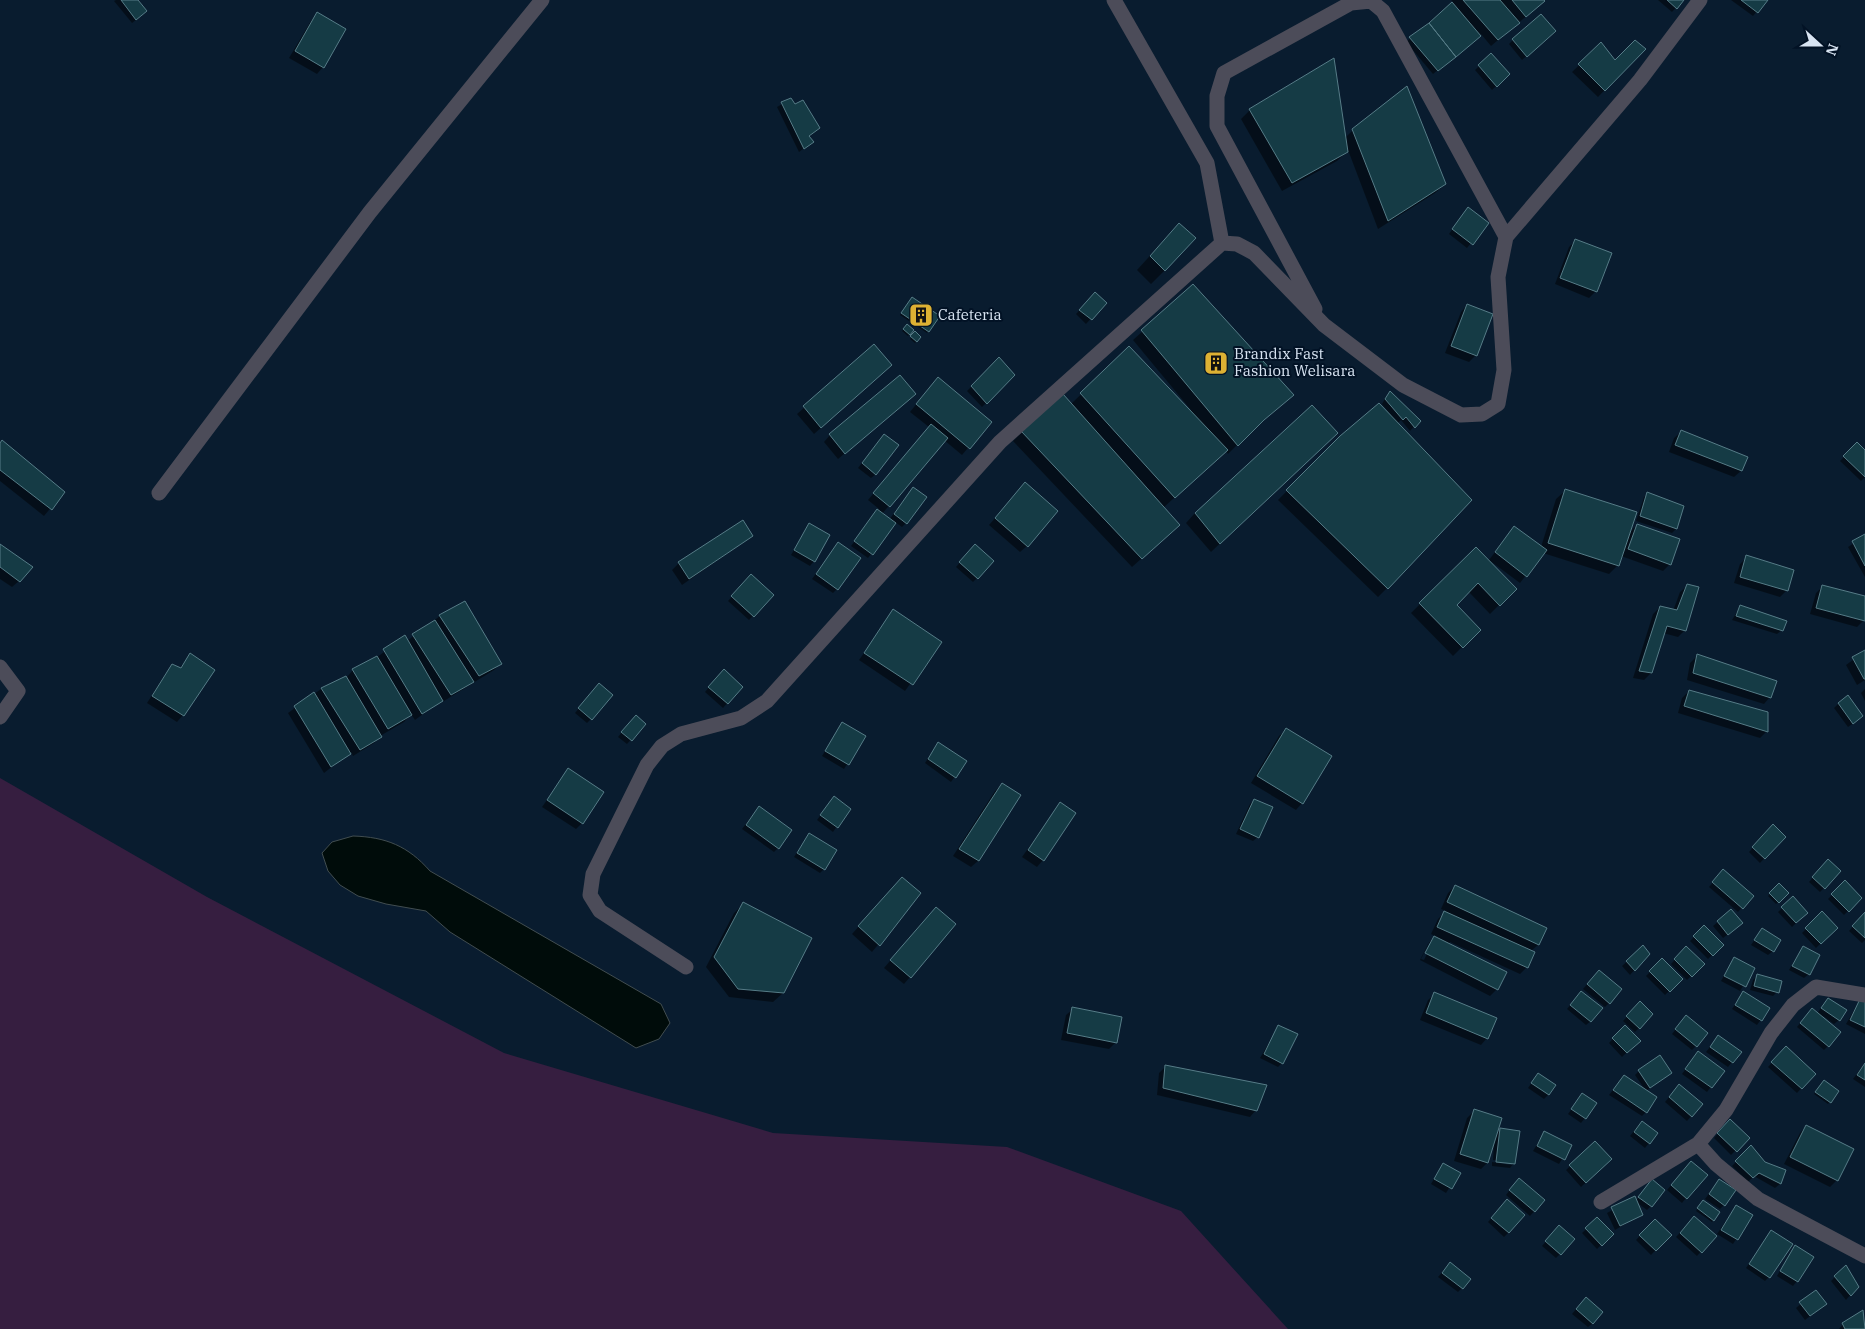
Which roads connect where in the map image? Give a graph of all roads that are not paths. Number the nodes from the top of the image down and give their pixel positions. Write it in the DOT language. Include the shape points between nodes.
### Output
graph roads {
  1 [pos="542,0"];
  2 [pos="1114,0"];
  3 [pos="1700,0"];
  4 [pos="1506,238"];
  5 [pos="1222,243"];
  6 [pos="1324,325"];
  7 [pos="159,493"];
  8 [pos="0,667"];
  9 [pos="0,717"];
  10 [pos="686,968"];
  11 [pos="1865,996"];
  12 [pos="1698,1144"];
  13 [pos="1600,1202"];
  14 [pos="1865,1256"];
  1 -- 7 [label="street" via="370,212"];
  2 -- 5 [label="street" via="1207,163"];
  3 -- 4 [label="street" via="1640,80"];
  4 -- 6 [label="street" via="1498,277 1504,370 1498,404 1482,414 1461,415 1403,385"];
  4 -- 6 [label="street" via="1383,11 1370,1 1351,3 1224,73 1216,96 1217,126"];
  5 -- 6 [label="street" via="1237,244 1254,253"];
  5 -- 10 [label="street" via="1000,442 767,701 741,718 681,734 662,746 647,765 593,874 590,895 600,912"];
  8 -- 9 [label="street" via="18,691"];
  11 -- 12 [label="street" via="1816,987 1793,1005 1771,1033 1726,1110"];
  12 -- 13 [label="street"];
  12 -- 14 [label="street" via="1716,1164 1758,1199"];
}
